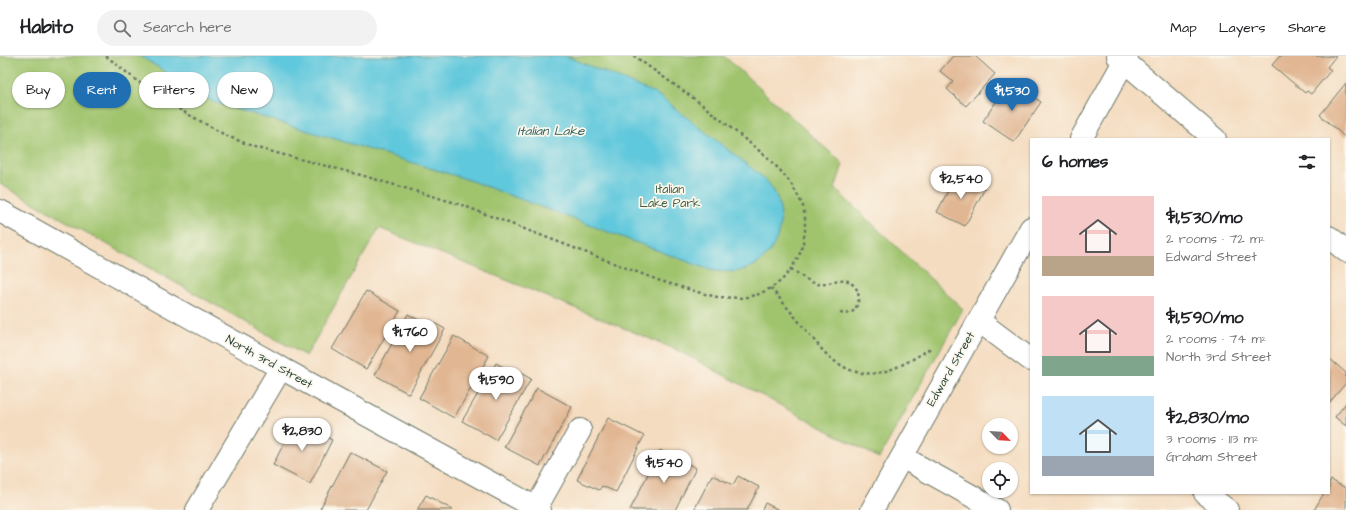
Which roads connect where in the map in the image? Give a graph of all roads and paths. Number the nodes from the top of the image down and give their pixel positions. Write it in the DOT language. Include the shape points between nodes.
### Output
graph roads {
  1 [pos="106,56"];
  2 [pos="634,56"];
  3 [pos="1123,58"];
  4 [pos="1082,138"];
  5 [pos="1213,138"];
  6 [pos="0,211"];
  7 [pos="1030,230"];
  8 [pos="1330,238"];
  9 [pos="1346,252"];
  10 [pos="791,269"];
  11 [pos="772,288"];
  12 [pos="840,313"];
  13 [pos="979,320"];
  14 [pos="931,348"];
  15 [pos="1030,359"];
  16 [pos="281,368"];
  17 [pos="580,430"];
  18 [pos="902,457"];
  19 [pos="1206,494"];
  20 [pos="203,508"];
  21 [pos="537,509"];
  22 [pos="872,510"];
  23 [pos="997,510"];
  24 [pos="1227,510"];
  1 -- 11 [label="path" via="159,98 227,136 257,148 459,204 658,280 701,293 717,297 743,298"];
  2 -- 10 [label="path" via="700,103 762,153 790,182 803,206 805,218 803,243"];
  3 -- 4 [label="street"];
  3 -- 5 [label="street"];
  6 -- 16 [label="street, North 3rd Street"];
  7 -- 13 [label="street, Edward Street"];
  8 -- 9 [label="street"];
  10 -- 11 [label="path"];
  10 -- 12 [label="path" via="820,285 841,279 852,283 858,293 857,306 847,314"];
  11 -- 14 [label="path" via="824,352 845,369 870,374 881,373 902,365"];
  13 -- 15 [label="street"];
  13 -- 18 [label="street, Edward Street"];
  16 -- 20 [label="street"];
  16 -- 21 [label="street, North 3rd Street"];
  17 -- 21 [label="street"];
  18 -- 22 [label="street, Edward Street"];
  18 -- 23 [label="street"];
  19 -- 24 [label="street"];
}
